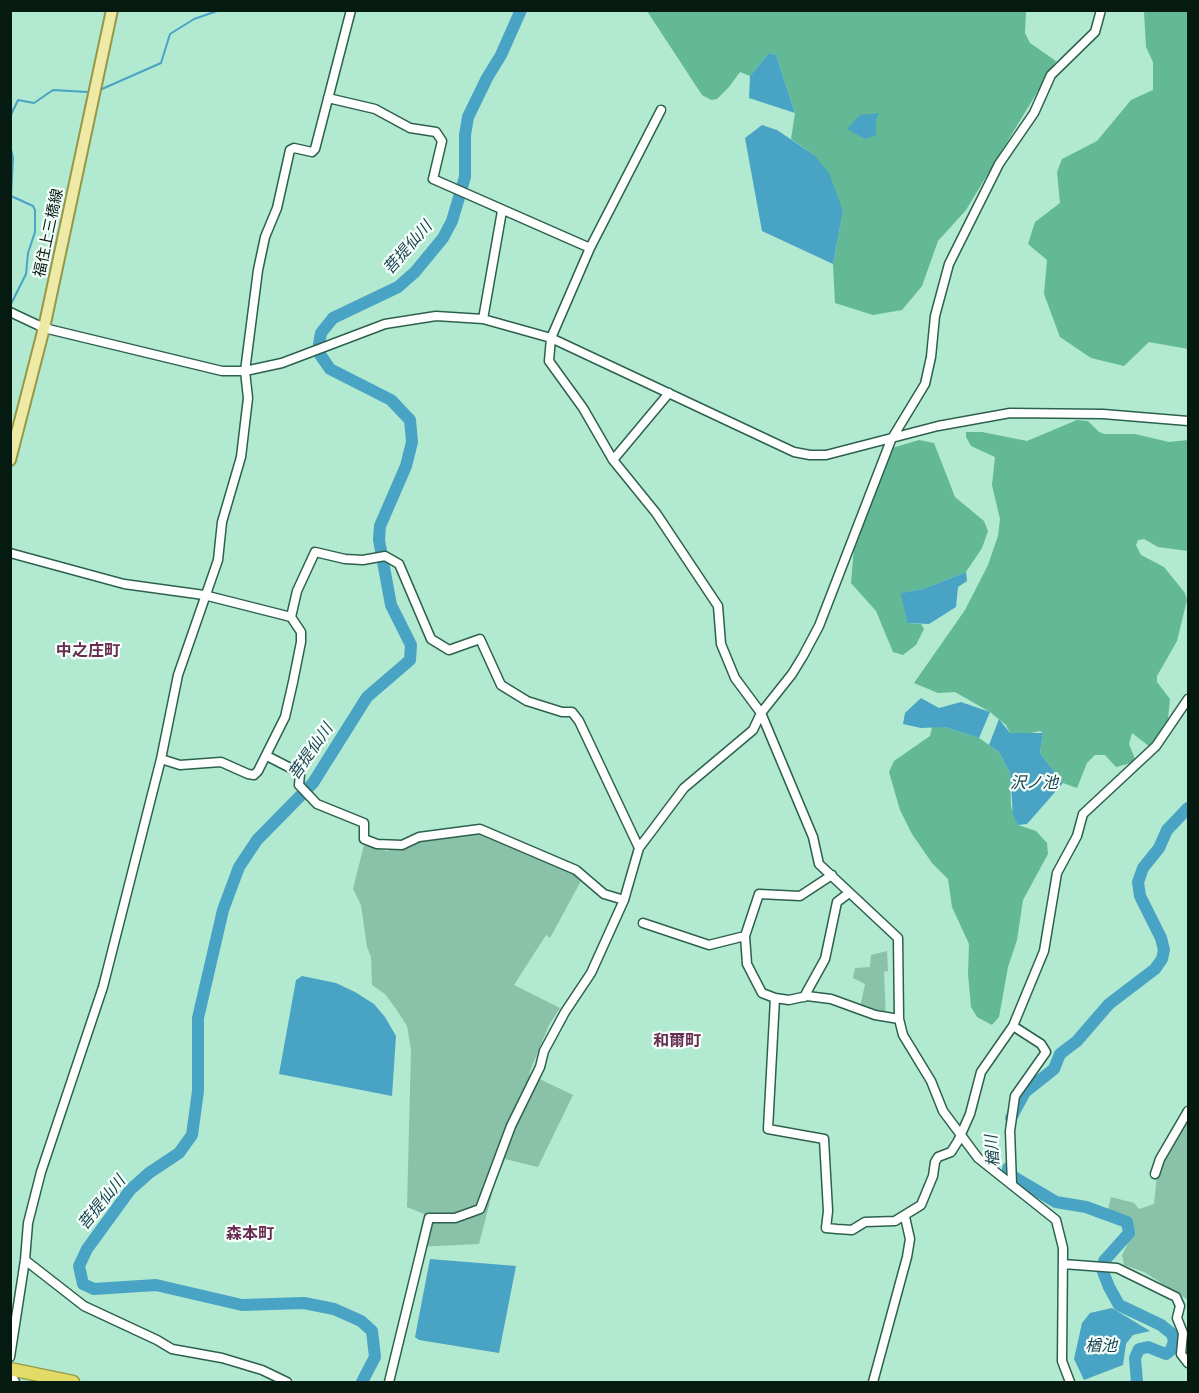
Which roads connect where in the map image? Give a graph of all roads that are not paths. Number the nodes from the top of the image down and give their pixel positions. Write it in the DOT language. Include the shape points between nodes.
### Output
graph roads {
  1 [pos="112,10"];
  2 [pos="351,10"];
  3 [pos="1101,10"];
  4 [pos="328,98"];
  5 [pos="661,110"];
  6 [pos="502,211"];
  7 [pos="590,248"];
  8 [pos="11,312"];
  9 [pos="483,319"];
  10 [pos="44,328"];
  11 [pos="551,338"];
  12 [pos="245,371"];
  13 [pos="669,393"];
  14 [pos="1188,421"];
  15 [pos="891,440"];
  16 [pos="10,460"];
  17 [pos="613,460"];
  18 [pos="10,552"];
  19 [pos="204,595"];
  20 [pos="291,617"];
  21 [pos="1188,699"];
  22 [pos="761,713"];
  23 [pos="267,756"];
  24 [pos="161,759"];
  25 [pos="639,848"];
  26 [pos="832,874"];
  27 [pos="849,893"];
  28 [pos="624,900"];
  29 [pos="643,923"];
  30 [pos="745,936"];
  31 [pos="804,997"];
  32 [pos="775,998"];
  33 [pos="899,1019"];
  34 [pos="1013,1026"];
  35 [pos="1188,1111"];
  36 [pos="961,1133"];
  37 [pos="1155,1174"];
  38 [pos="1012,1184"];
  39 [pos="905,1217"];
  40 [pos="25,1260"];
  41 [pos="1063,1264"];
  42 [pos="10,1357"];
  43 [pos="1188,1363"];
  44 [pos="10,1371"];
  45 [pos="15,1383"];
  46 [pos="73,1383"];
  47 [pos="287,1383"];
  48 [pos="389,1383"];
  49 [pos="873,1383"];
  50 [pos="1070,1383"];
  1 -- 10 [label="main road, 福住上三橋線"];
  2 -- 4 [label="street"];
  3 -- 15 [label="street" via="1095,32 1051,75 1034,113 999,164 949,264 925,384"];
  4 -- 6 [label="street" via="375,109 410,128 436,132 442,141 433,179"];
  4 -- 12 [label="street" via="314,151 294,148 289,153 258,270"];
  5 -- 7 [label="street"];
  6 -- 7 [label="street"];
  6 -- 9 [label="street"];
  7 -- 11 [label="street"];
  8 -- 10 [label="street"];
  9 -- 11 [label="street"];
  9 -- 12 [label="street" via="436,316 385,324 282,363"];
  10 -- 12 [label="street" via="222,371"];
  10 -- 16 [label="main road, 福住上三橋線"];
  11 -- 13 [label="street"];
  11 -- 17 [label="street" via="549,361 583,408"];
  12 -- 19 [label="street" via="248,398 241,457 222,522 210,590"];
  13 -- 15 [label="street" via="794,452 826,455"];
  13 -- 17 [label="street"];
  14 -- 15 [label="street" via="1010,412"];
  15 -- 22 [label="street" via="819,626 792,674"];
  17 -- 22 [label="street" via="656,513 718,606 722,644 735,678"];
  18 -- 19 [label="street" via="124,584"];
  19 -- 20 [label="street"];
  19 -- 24 [label="street" via="178,675"];
  20 -- 23 [label="street" via="301,632 301,642 285,717"];
  20 -- 25 [label="street" via="297,591 315,552 345,559 385,556 399,564 431,639 449,650 480,639 501,685 527,701 572,712"];
  21 -- 34 [label="street" via="1156,746 1083,814 1077,836 1057,873 1044,951"];
  22 -- 25 [label="street" via="753,730 684,788"];
  22 -- 26 [label="street" via="813,837 819,864"];
  23 -- 24 [label="street" via="254,775 221,762 180,765"];
  23 -- 28 [label="street" via="300,773 298,785 317,804 364,823 364,839 402,845 419,837 480,829 576,870 604,894"];
  24 -- 40 [label="street" via="103,987 41,1172 28,1224"];
  25 -- 28 [label="street"];
  26 -- 27 [label="street"];
  26 -- 30 [label="street" via="800,896 759,894"];
  27 -- 31 [label="street" via="837,902 825,959"];
  27 -- 33 [label="street" via="898,938"];
  28 -- 48 [label="street" via="591,973 544,1051 480,1209 454,1218 429,1218"];
  29 -- 30 [label="street" via="709,945"];
  30 -- 32 [label="street" via="751,971 762,993"];
  31 -- 32 [label="street"];
  31 -- 33 [label="street" via="831,999"];
  32 -- 39 [label="street" via="768,1129 824,1139 826,1228 852,1230 865,1222"];
  33 -- 36 [label="street" via="903,1035 931,1081 943,1111"];
  34 -- 36 [label="street" via="981,1072"];
  34 -- 38 [label="street" via="1041,1044 1046,1052 1015,1096 1010,1131"];
  35 -- 37 [label="street"];
  36 -- 38 [label="street" via="978,1158"];
  36 -- 39 [label="street" via="951,1152 935,1162 921,1205"];
  38 -- 41 [label="street" via="1056,1220"];
  39 -- 49 [label="street" via="910,1239 907,1257"];
  40 -- 42 [label="street"];
  40 -- 47 [label="street" via="84,1306 172,1349 222,1358 262,1370"];
  41 -- 43 [label="street" via="1117,1268 1176,1297 1180,1306 1177,1318 1183,1333 1181,1353"];
  41 -- 50 [label="street" via="1062,1361"];
  44 -- 45 [label="street"];
  44 -- 46 [label="highway"];
}
